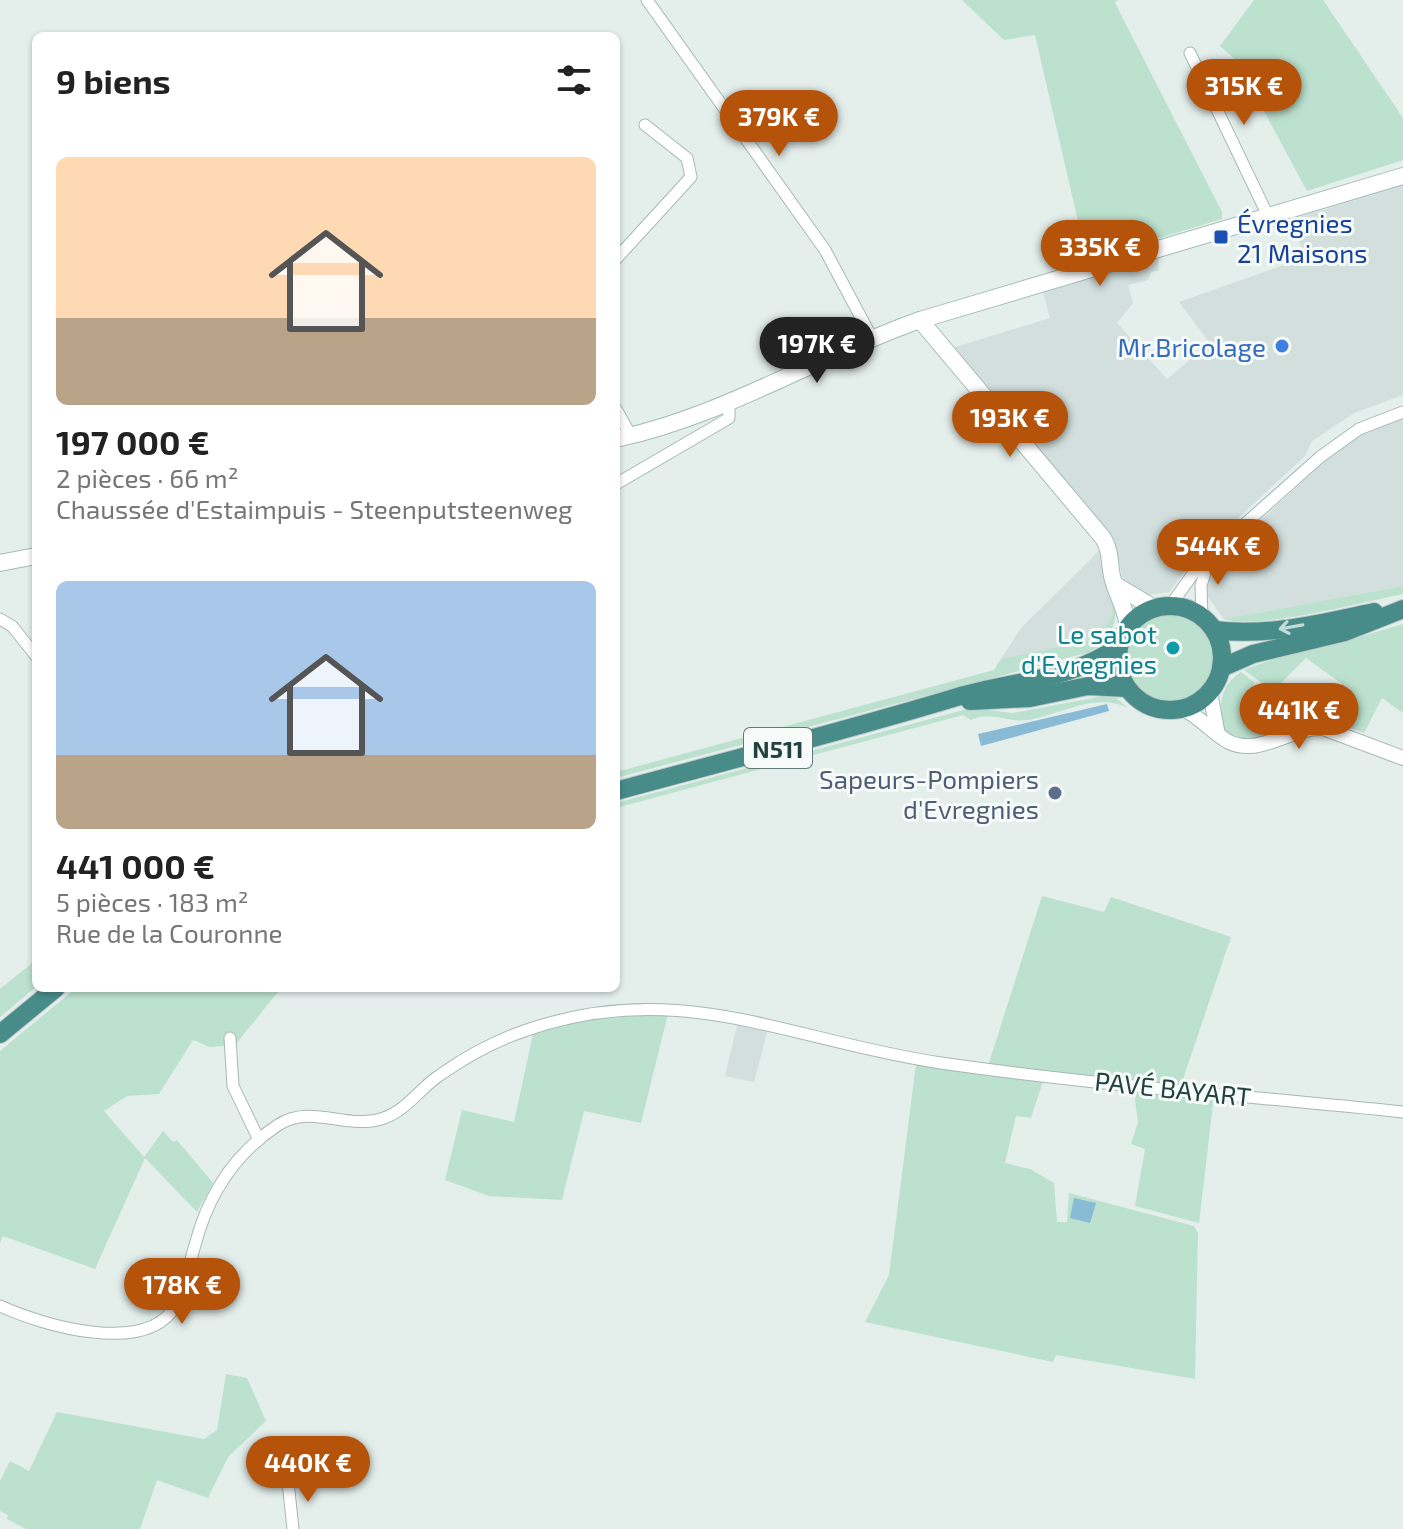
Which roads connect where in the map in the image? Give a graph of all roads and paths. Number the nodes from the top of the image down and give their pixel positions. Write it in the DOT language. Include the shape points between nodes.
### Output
graph roads {
  1 [pos="647,0"];
  2 [pos="1190,53"];
  3 [pos="645,125"];
  4 [pos="1403,176"];
  5 [pos="1268,216"];
  6 [pos="620,250"];
  7 [pos="920,320"];
  8 [pos="872,338"];
  9 [pos="729,404"];
  10 [pos="1403,412"];
  11 [pos="623,438"];
  12 [pos="620,482"];
  13 [pos="32,557"];
  14 [pos="1210,558"];
  15 [pos="0,563"];
  16 [pos="1115,586"];
  17 [pos="1162,607"];
  18 [pos="1403,608"];
  19 [pos="0,619"];
  20 [pos="1208,624"];
  21 [pos="1128,627"];
  22 [pos="1119,646"];
  23 [pos="32,651"];
  24 [pos="1221,668"];
  25 [pos="1127,688"];
  26 [pos="1210,692"];
  27 [pos="940,705"];
  28 [pos="1182,708"];
  29 [pos="1217,731"];
  30 [pos="1403,758"];
  31 [pos="620,790"];
  32 [pos="51,992"];
  33 [pos="0,1034"];
  34 [pos="230,1038"];
  35 [pos="1403,1112"];
  36 [pos="259,1140"];
  37 [pos="0,1306"];
  38 [pos="288,1482"];
  39 [pos="293,1529"];
  1 -- 8 [label="street" via="825,250"];
  2 -- 5 [label="street"];
  3 -- 6 [label="street" via="687,158 691,177"];
  4 -- 5 [label="main road"];
  5 -- 7 [label="main road"];
  7 -- 8 [label="main road"];
  7 -- 16 [label="main road" via="1103,538 1110,549"];
  8 -- 9 [label="main road"];
  9 -- 11 [label="main road"];
  9 -- 12 [label="street" via="729,418"];
  10 -- 14 [label="street" via="1339,442"];
  13 -- 15 [label="main road"];
  14 -- 17 [label="street"];
  14 -- 20 [label="street" via="1201,585"];
  16 -- 17 [label="main road"];
  16 -- 21 [label="main road"];
  17 -- 20 [label="highway"];
  17 -- 21 [label="highway"];
  18 -- 20 [label="highway, one-way" via="1249,633"];
  18 -- 24 [label="highway" via="1345,632 1253,654"];
  19 -- 23 [label="street"];
  20 -- 24 [label="highway" via="1221,649"];
  21 -- 22 [label="highway"];
  22 -- 25 [label="highway"];
  22 -- 27 [label="highway, N511" via="1074,669"];
  24 -- 26 [label="highway"];
  25 -- 27 [label="highway, N511" via="1088,686 1012,701"];
  25 -- 28 [label="highway, N511" via="1152,707"];
  26 -- 28 [label="highway"];
  26 -- 29 [label="street"];
  27 -- 31 [label="highway, N511"];
  28 -- 29 [label="street"];
  29 -- 30 [label="street" via="1228,741 1252,746 1323,728"];
  32 -- 33 [label="highway"];
  34 -- 36 [label="street" via="233,1086"];
  35 -- 36 [label="street, PAVÉ BAYART" via="943,1063 726,1016 620,1008 524,1031 497,1043 438,1076 380,1120 353,1124 303,1114"];
  36 -- 37 [label="street, PAVÉ BAYART" via="224,1176 207,1204 181,1293 167,1317 140,1329 95,1334"];
  38 -- 39 [label="street"];
}
